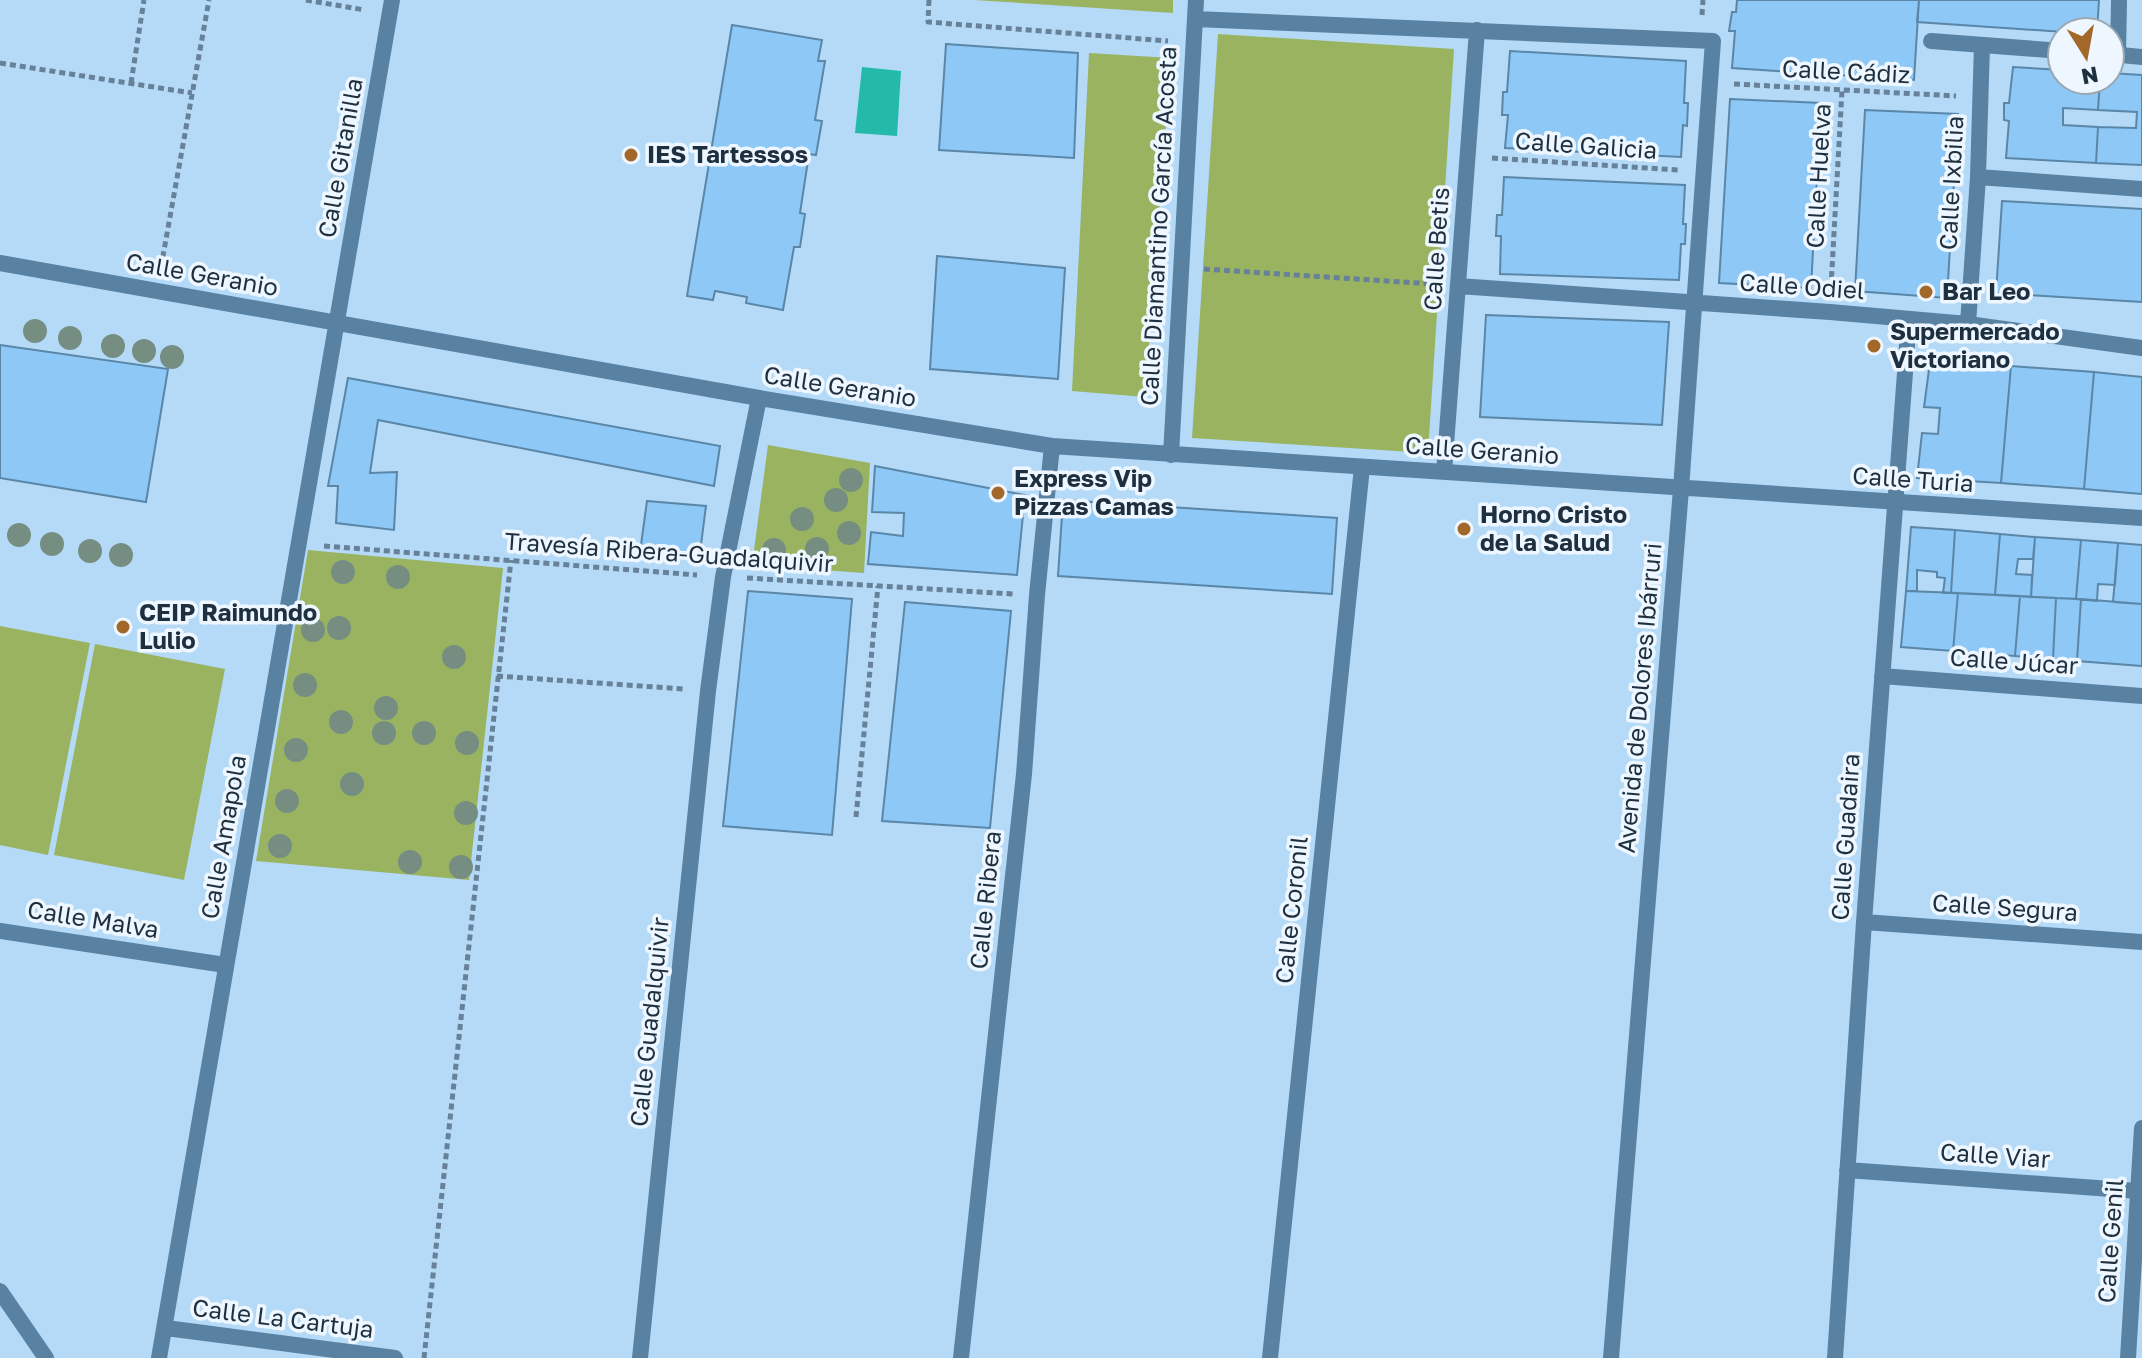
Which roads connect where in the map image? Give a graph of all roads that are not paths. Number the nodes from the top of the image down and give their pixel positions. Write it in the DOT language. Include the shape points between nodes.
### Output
graph roads {
  1 [pos="1196,0"];
  2 [pos="391,7"];
  3 [pos="1195,19"];
  4 [pos="1477,30"];
  5 [pos="1931,41"];
  6 [pos="1982,45"];
  7 [pos="2046,50"];
  8 [pos="1978,177"];
  9 [pos="2142,189"];
  10 [pos="0,263"];
  11 [pos="1458,286"];
  12 [pos="1693,302"];
  13 [pos="1909,319"];
  14 [pos="336,324"];
  15 [pos="1968,324"];
  16 [pos="2142,348"];
  17 [pos="759,398"];
  18 [pos="1052,446"];
  19 [pos="1171,455"];
  20 [pos="1362,467"];
  21 [pos="1444,472"];
  22 [pos="1681,489"];
  23 [pos="1896,503"];
  24 [pos="2142,518"];
  25 [pos="1882,676"];
  26 [pos="2142,696"];
  27 [pos="1864,922"];
  28 [pos="0,931"];
  29 [pos="2142,942"];
  30 [pos="225,965"];
  31 [pos="2142,1128"];
  32 [pos="1847,1170"];
  33 [pos="2138,1191"];
  34 [pos="0,1291"];
  35 [pos="166,1328"];
  36 [pos="46,1358"];
  37 [pos="159,1358"];
  38 [pos="395,1358"];
  39 [pos="640,1358"];
  40 [pos="961,1358"];
  41 [pos="1270,1358"];
  42 [pos="1611,1358"];
  43 [pos="1835,1358"];
  44 [pos="2128,1358"];
  1 -- 3 [label="street, Calle Diamantino García Acosta"];
  2 -- 14 [label="street, Calle Gitanilla"];
  3 -- 4 [label="street"];
  3 -- 19 [label="street, Calle Diamantino García Acosta"];
  4 -- 11 [label="street, Calle Betis"];
  4 -- 12 [label="street, Avenida de Dolores Ibárruri" via="1713,41"];
  5 -- 6 [label="street"];
  6 -- 7 [label="street"];
  6 -- 8 [label="street, Calle Ixbilia"];
  8 -- 9 [label="street"];
  8 -- 15 [label="street, Calle Ixbilia"];
  10 -- 14 [label="street, Calle Geranio"];
  11 -- 12 [label="street, Calle Odiel"];
  11 -- 21 [label="street, Calle Betis"];
  12 -- 13 [label="street, Calle Odiel"];
  12 -- 22 [label="street, Avenida de Dolores Ibárruri"];
  13 -- 15 [label="street, Calle Odiel"];
  13 -- 23 [label="street, Calle Guadaira"];
  14 -- 17 [label="street, Calle Geranio"];
  14 -- 30 [label="street, Calle Amapola"];
  15 -- 16 [label="street, Calle Odiel"];
  17 -- 18 [label="street, Calle Geranio"];
  17 -- 39 [label="street, Calle Guadalquivir" via="723,577 708,691"];
  18 -- 19 [label="street, Calle Geranio"];
  18 -- 40 [label="street, Calle Ribera" via="1024,774"];
  19 -- 20 [label="street, Calle Geranio"];
  20 -- 21 [label="street, Calle Geranio"];
  20 -- 41 [label="street, Calle Coronil"];
  21 -- 22 [label="street, Calle Geranio"];
  22 -- 23 [label="street, Calle Turia"];
  22 -- 42 [label="street, Avenida de Dolores Ibárruri"];
  23 -- 24 [label="street, Calle Turia"];
  23 -- 25 [label="street, Calle Guadaira"];
  25 -- 26 [label="street, Calle Júcar"];
  25 -- 27 [label="street, Calle Guadaira"];
  27 -- 29 [label="street, Calle Segura"];
  27 -- 32 [label="street, Calle Guadaira"];
  28 -- 30 [label="street, Calle Malva"];
  30 -- 35 [label="street, Calle Amapola"];
  31 -- 33 [label="street, Calle Genil"];
  32 -- 33 [label="street, Calle Viar"];
  32 -- 43 [label="street, Calle Guadaira"];
  33 -- 44 [label="street, Calle Genil"];
  34 -- 36 [label="street"];
  35 -- 37 [label="street, Calle Amapola"];
  35 -- 38 [label="street, Calle La Cartuja"];
}
